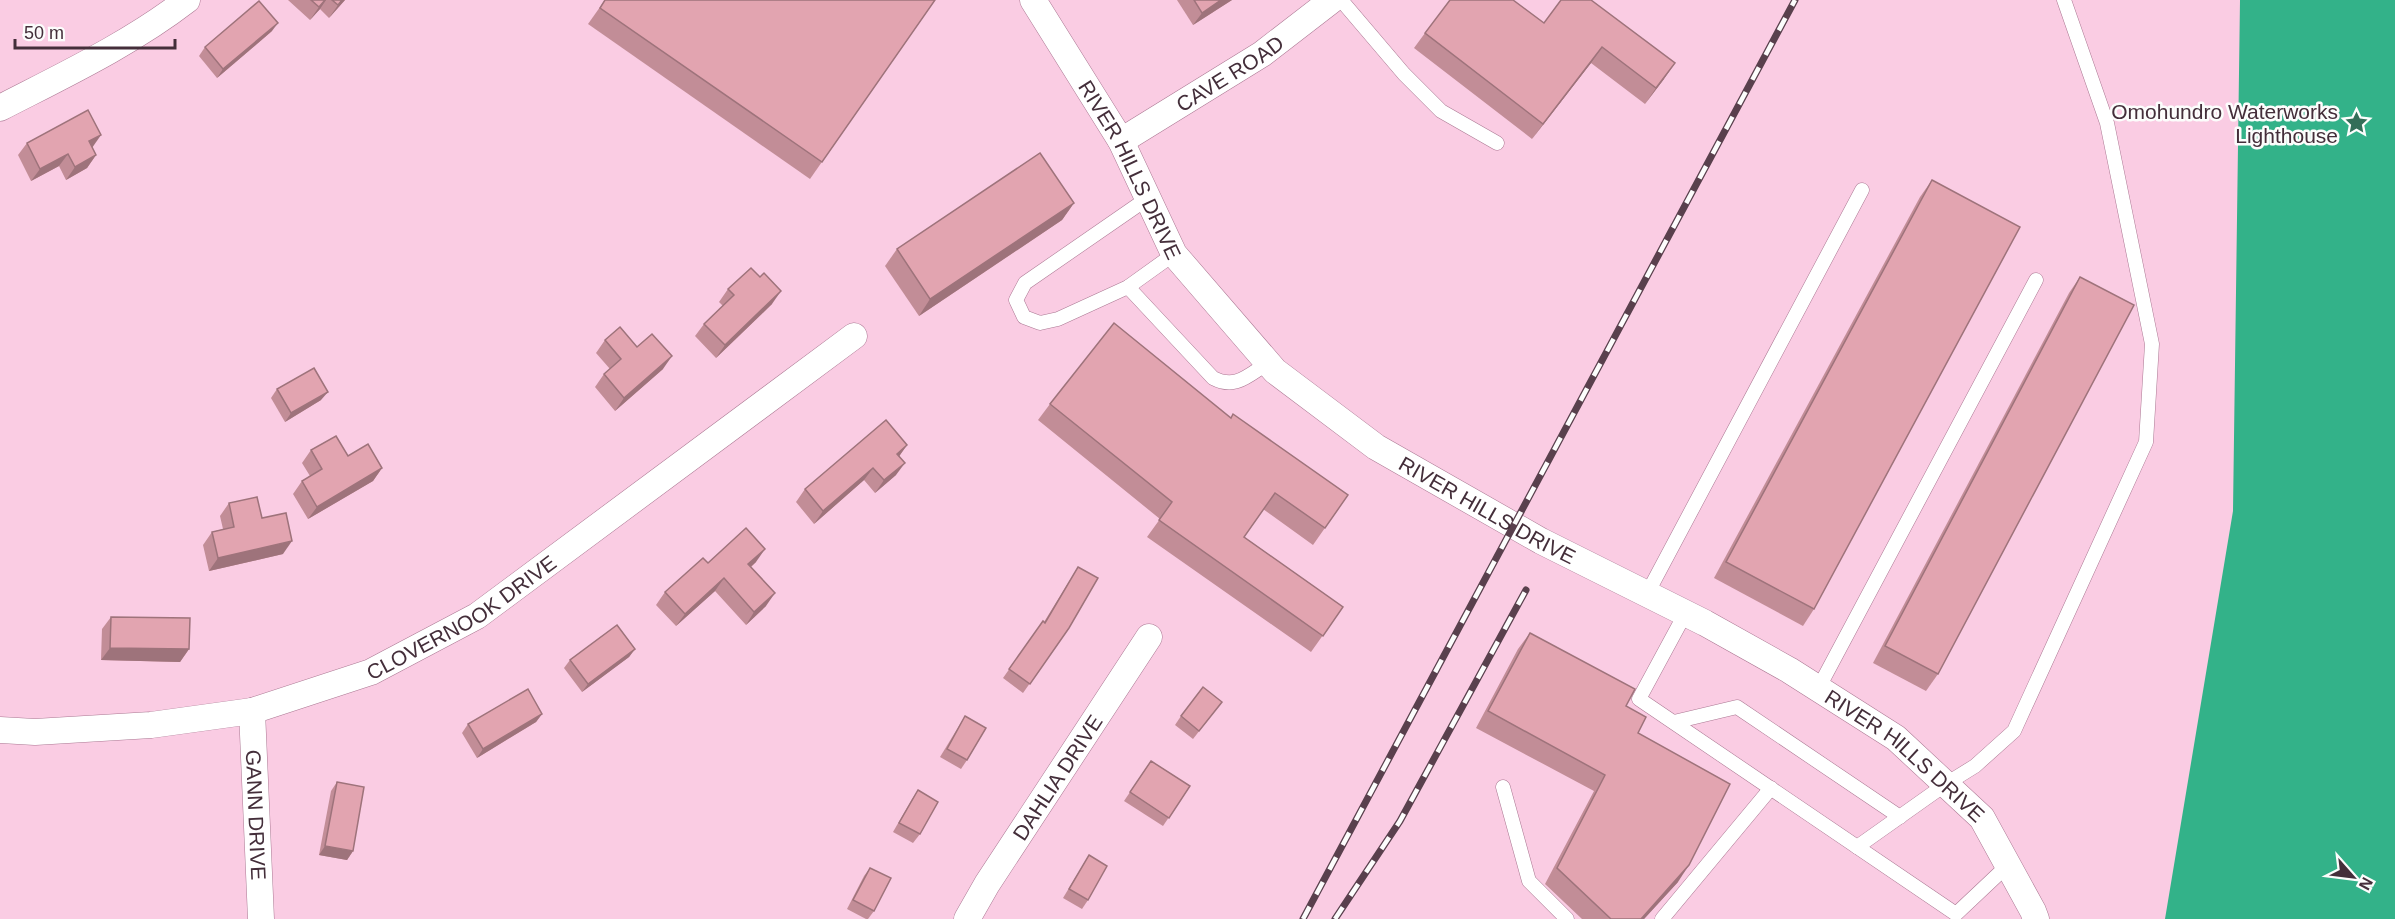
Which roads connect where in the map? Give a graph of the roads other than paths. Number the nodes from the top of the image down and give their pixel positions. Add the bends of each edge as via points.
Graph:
1 (187, 0) edge
2 (1033, 0) edge
3 (1332, 0) edge
4 (1341, 0) edge
5 (2064, 0) edge
6 (0, 108) edge
7 (1121, 141) junction
8 (1497, 143) dead end
9 (1862, 190) dead end
10 (1148, 198) junction
11 (1174, 254) junction
12 (2036, 280) dead end
13 (1128, 287) junction
14 (854, 336) dead end
15 (1268, 363) junction
16 (1647, 594) junction
17 (1685, 614) junction
18 (1149, 637) dead end
19 (1818, 689) junction
20 (252, 711) junction
21 (1674, 722) junction
22 (0, 730) edge
23 (1946, 784) junction
24 (1503, 787) dead end
25 (1771, 788) junction
26 (1900, 817) junction
27 (1857, 847) junction
28 (2008, 866) junction
29 (261, 919) edge
30 (968, 919) edge
31 (1567, 919) edge
32 (1662, 919) edge
33 (2036, 919) edge

1 - 6 street via 153,26 96,59
2 - 7 street, RIVER HILLS DRIVE
3 - 7 street, CAVE ROAD via 1262,54
4 - 8 lane via 1441,111
5 - 23 lane via 2107,123 2152,344 2146,442 2014,731 1976,766
7 - 10 street, RIVER HILLS DRIVE
9 - 16 lane
10 - 11 street, RIVER HILLS DRIVE
10 - 13 lane via 1025,284 1016,300 1024,317 1040,323 1058,319
11 - 13 lane
11 - 15 street, RIVER HILLS DRIVE
12 - 19 lane
13 - 15 lane via 1213,378 1234,383
14 - 20 street, CLOVERNOOK DRIVE via 477,616 372,672
15 - 16 street, RIVER HILLS DRIVE via 1376,447 1541,541
16 - 17 street, RIVER HILLS DRIVE
17 - 19 street, RIVER HILLS DRIVE
17 - 21 lane via 1639,699
18 - 30 street, DAHLIA DRIVE
19 - 23 street, RIVER HILLS DRIVE via 1896,738
20 - 22 street, CLOVERNOOK DRIVE via 151,725 34,732
20 - 29 street, GANN DRIVE
21 - 25 lane
21 - 26 lane via 1737,707
23 - 26 lane
23 - 28 street, RIVER HILLS DRIVE via 1982,818
24 - 31 lane via 1529,881
25 - 27 lane
25 - 32 lane
26 - 27 lane
27 - 28 lane via 1956,914
28 - 33 street, RIVER HILLS DRIVE

